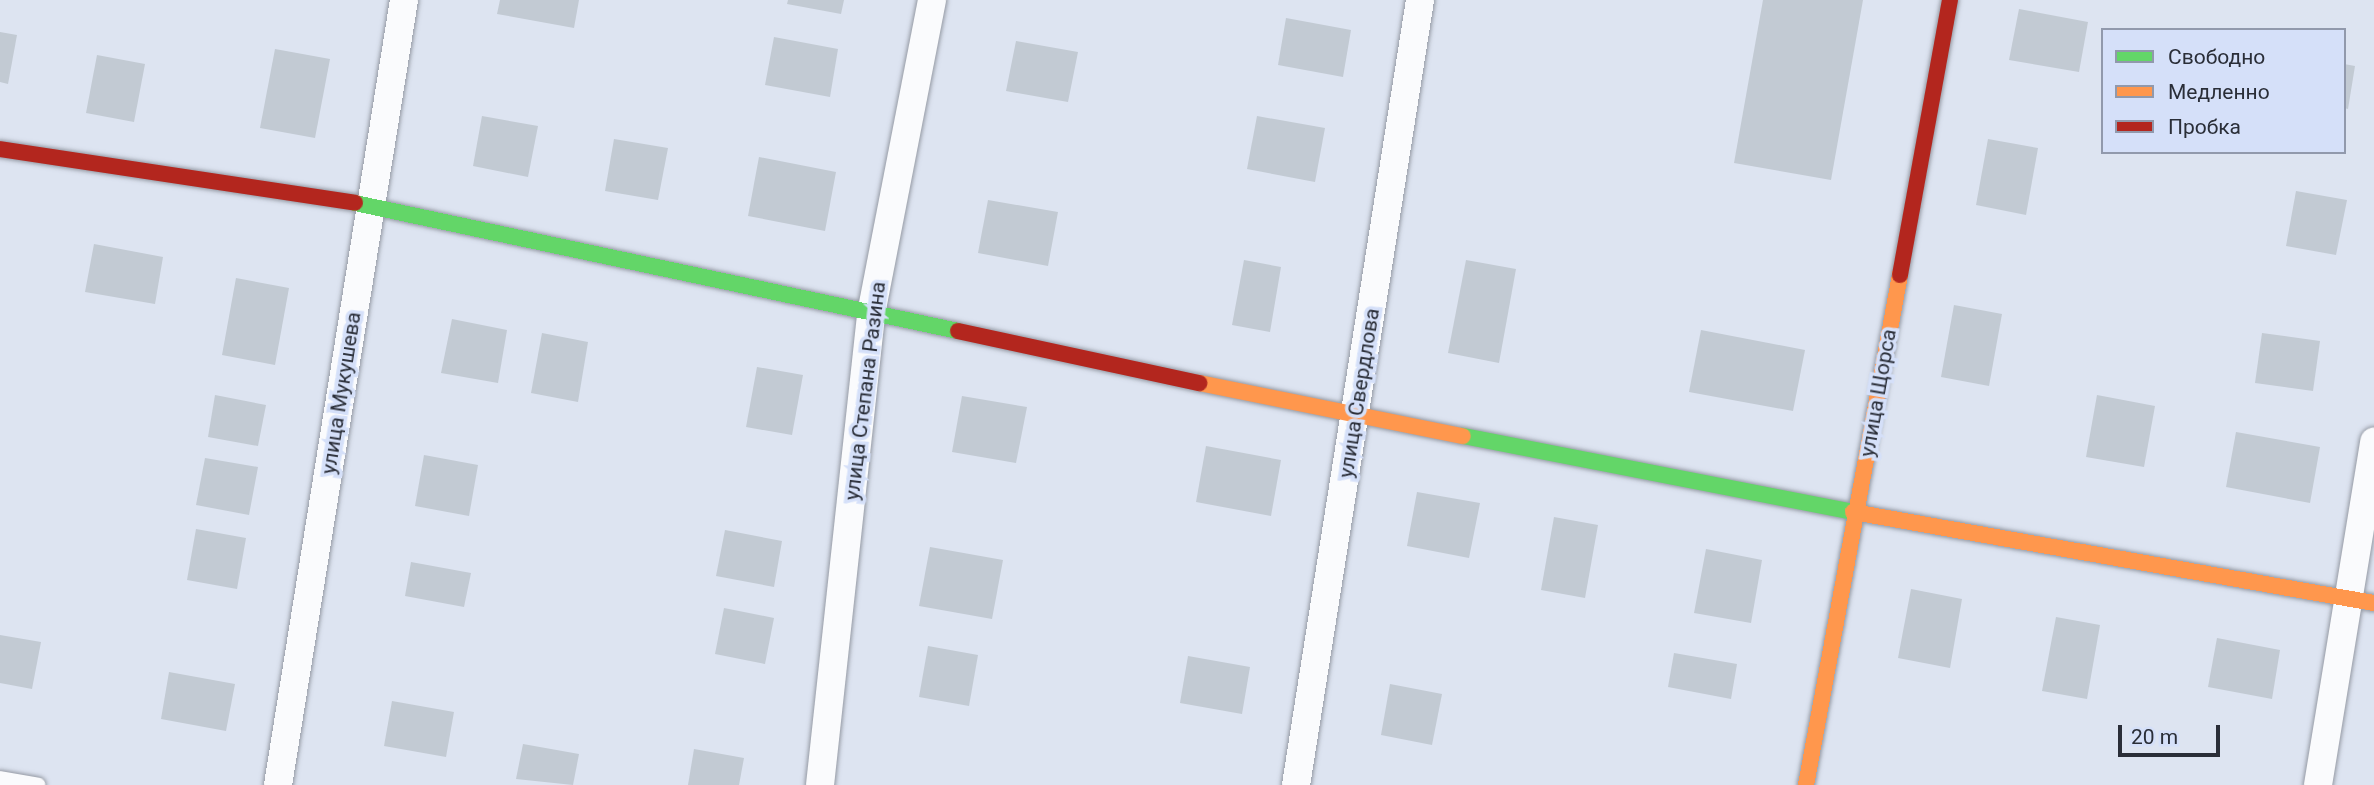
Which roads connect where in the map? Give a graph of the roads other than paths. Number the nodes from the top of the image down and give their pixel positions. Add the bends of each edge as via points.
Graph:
1 (404, 0) edge
2 (932, 0) edge
3 (1420, 0) edge
4 (1950, 0) edge
5 (0, 149) edge
6 (372, 206) junction
7 (871, 314) junction
8 (1356, 416) junction
9 (2374, 442) edge
10 (1856, 512) junction
11 (2362, 601) edge
12 (0, 778) edge
13 (38, 785) edge
14 (278, 785) edge
15 (820, 785) edge
16 (1296, 785) edge
17 (1806, 785) edge
18 (2318, 785) edge

1 - 6 street, улица Мукушева
2 - 7 street, улица Степана Разина
3 - 8 street, улица Свердлова
4 - 10 street, улица Щорса
5 - 6 street
6 - 7 street
6 - 14 street, улица Мукушева
7 - 8 street
7 - 15 street, улица Степана Разина
8 - 10 street
8 - 16 street, улица Свердлова
9 - 11 street
10 - 11 street
10 - 17 street, улица Щорса
11 - 18 street
12 - 13 lane

